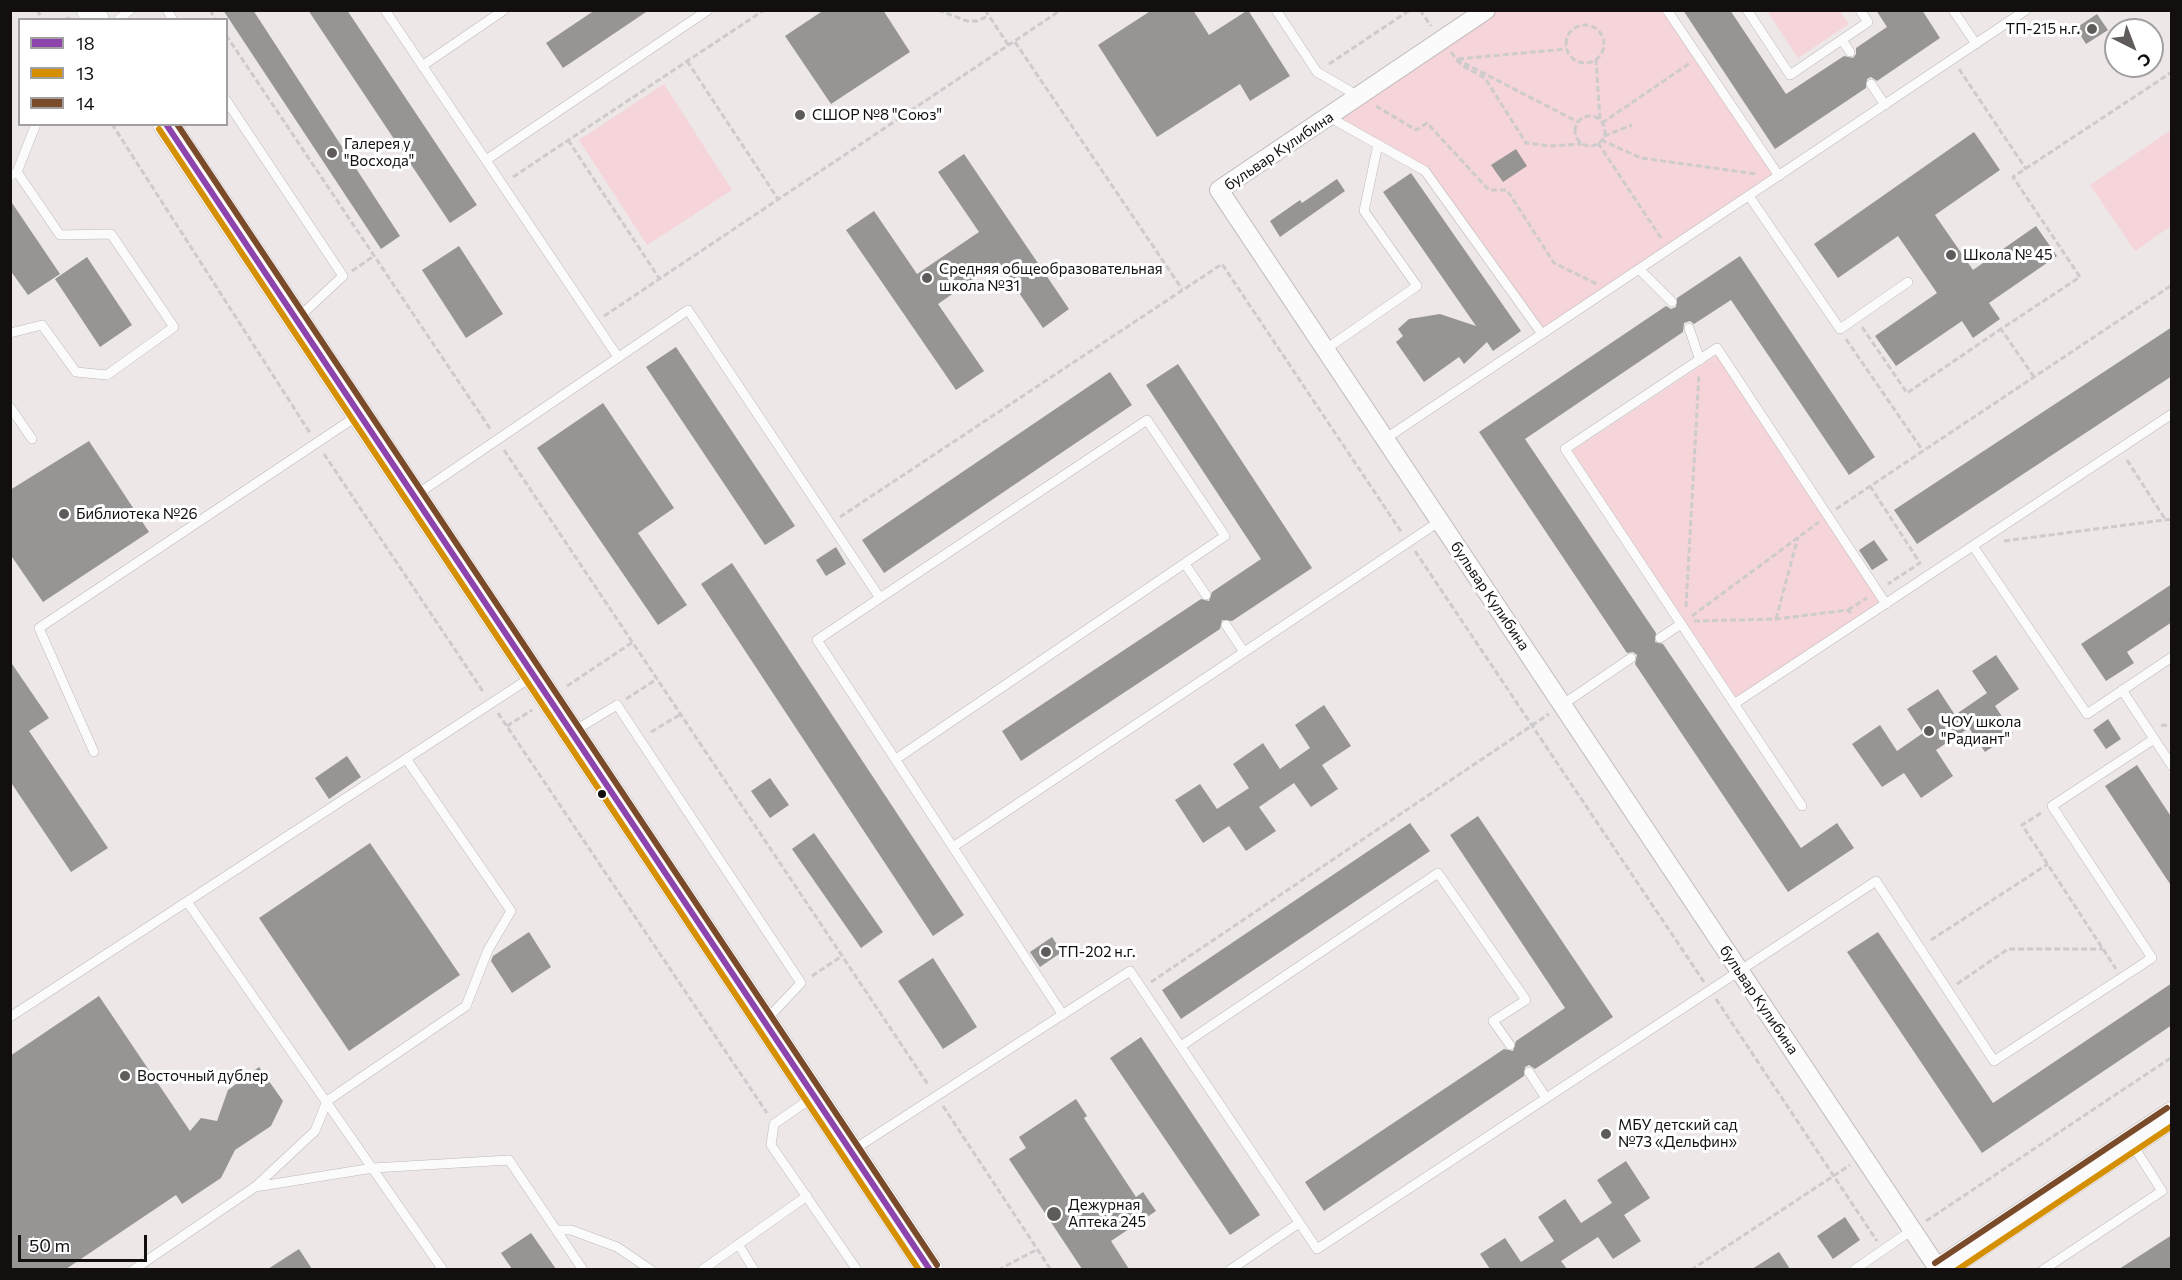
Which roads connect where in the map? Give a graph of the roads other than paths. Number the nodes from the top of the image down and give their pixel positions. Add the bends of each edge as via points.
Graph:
1 (385, 10) edge
2 (504, 10) edge
3 (708, 10) edge
4 (1276, 10) edge
5 (1486, 10) edge
6 (1667, 10) edge
7 (1747, 10) edge
8 (1860, 10) edge
9 (1953, 10) edge
10 (2026, 10) edge
11 (1842, 40) junction
12 (1976, 44) junction
13 (1850, 52) dead end
14 (422, 66) junction
15 (1871, 84) dead end
16 (1358, 96) junction
17 (228, 103) edge
18 (1885, 105) junction
19 (1329, 117) junction
20 (35, 126) edge
21 (167, 126) edge
22 (1378, 144) junction
23 (486, 160) junction
24 (14, 174) edge
25 (1779, 176) junction
26 (1749, 195) junction
27 (1640, 269) junction
28 (1908, 282) dead end
29 (1672, 302) dead end
30 (297, 320) junction
31 (1689, 328) dead end
32 (10, 333) edge
33 (1542, 334) junction
34 (1326, 349) junction
35 (618, 357) junction
36 (1700, 360) junction
37 (10, 406) edge
38 (2172, 414) edge
39 (359, 415) junction
40 (32, 439) dead end
41 (1385, 439) junction
42 (414, 496) junction
43 (1440, 521) junction
44 (1973, 546) junction
45 (1185, 564) junction
46 (1206, 595) dead end
47 (880, 598) junction
48 (1886, 604) junction
49 (1683, 622) junction
50 (1226, 625) dead end
51 (1660, 638) dead end
52 (1244, 652) junction
53 (2172, 657) edge
54 (1631, 658) dead end
55 (535, 675) junction
56 (2122, 690) junction
57 (1734, 704) junction
58 (1562, 705) junction
59 (573, 732) junction
60 (2154, 739) junction
61 (94, 752) dead end
62 (896, 759) junction
63 (407, 760) junction
64 (2172, 766) edge
65 (1802, 806) dead end
66 (953, 847) junction
67 (188, 903) junction
68 (1740, 970) junction
69 (1063, 1015) junction
70 (10, 1017) edge
71 (765, 1021) junction
72 (1510, 1045) dead end
73 (1181, 1046) junction
74 (1529, 1072) dead end
75 (814, 1095) junction
76 (1546, 1098) junction
77 (327, 1101) junction
78 (2172, 1115) edge
79 (2131, 1142) junction
80 (851, 1151) junction
81 (373, 1168) junction
82 (255, 1187) junction
83 (807, 1196) junction
84 (1299, 1223) junction
85 (556, 1230) junction
86 (1912, 1230) junction
87 (738, 1244) junction
88 (927, 1268) edge
89 (133, 1269) edge
90 (443, 1269) edge
91 (583, 1269) edge
92 (651, 1269) edge
93 (702, 1269) edge
94 (754, 1269) edge
95 (857, 1269) edge
96 (1230, 1269) edge
97 (1854, 1269) edge
98 (1940, 1269) edge
99 (2043, 1269) edge

1 - 14 lane
2 - 14 lane
3 - 23 lane
4 - 16 lane via 1317,72
5 - 16 street, бульвар Кулибина
6 - 25 lane
7 - 11 lane via 1790,75
8 - 11 lane via 1868,22
9 - 12 lane
10 - 12 lane
11 - 13 lane
12 - 18 lane
14 - 23 lane
15 - 18 lane
16 - 19 street, бульвар Кулибина
17 - 30 lane via 343,276
18 - 25 lane
19 - 22 lane
19 - 34 street, бульвар Кулибина via 1219,190
20 - 24 lane
21 - 30 main road
22 - 33 lane via 1425,171
22 - 34 lane via 1364,211 1417,286
23 - 35 lane
24 - 32 lane via 60,235 111,234 174,327 107,375 76,372 42,325
25 - 26 lane
26 - 27 lane
26 - 28 lane via 1840,329
27 - 29 lane
27 - 33 lane
30 - 39 main road
31 - 36 lane
33 - 41 lane
34 - 41 street, бульвар Кулибина
35 - 42 lane
35 - 47 lane via 688,309
36 - 48 lane via 1717,348
36 - 49 lane via 1566,449
37 - 40 lane
38 - 44 lane
39 - 42 main road
39 - 61 lane via 39,627
41 - 43 street, бульвар Кулибина
42 - 55 main road
43 - 52 lane
43 - 58 street, бульвар Кулибина
44 - 48 lane
44 - 56 lane via 2087,714
45 - 46 lane
45 - 47 lane via 1225,536 1147,420
45 - 62 lane
47 - 62 lane via 817,639
48 - 57 lane
49 - 51 lane
49 - 57 lane
50 - 52 lane
52 - 66 lane
53 - 56 lane
54 - 58 lane
55 - 59 main road
55 - 63 lane
56 - 60 lane
57 - 65 lane
58 - 68 street, бульвар Кулибина
59 - 71 main road
59 - 71 lane via 617,705 801,983
60 - 64 lane
60 - 68 lane via 2052,806 2152,958 1994,1061 1876,880
62 - 66 lane
63 - 67 lane
63 - 77 lane via 511,911 489,950 466,1006
66 - 69 lane
67 - 70 lane
67 - 77 lane
68 - 76 lane
68 - 86 street, бульвар Кулибина
69 - 73 lane via 1130,971
69 - 80 lane
71 - 75 main road
72 - 73 lane via 1493,1021 1526,999 1438,873
73 - 84 lane
74 - 76 lane
75 - 80 main road
75 - 83 lane via 774,1124 771,1145
76 - 84 lane via 1317,1249
77 - 81 lane
77 - 82 lane via 315,1131
78 - 79 main road
79 - 98 main road
79 - 99 lane via 2162,1191
80 - 88 main road
81 - 82 lane
81 - 85 lane via 509,1160
81 - 90 lane
82 - 89 lane
83 - 87 lane
83 - 95 lane
84 - 96 lane
85 - 91 lane
85 - 92 lane via 571,1230 618,1247
86 - 97 lane
86 - 98 street, бульвар Кулибина
87 - 93 lane
87 - 94 lane

